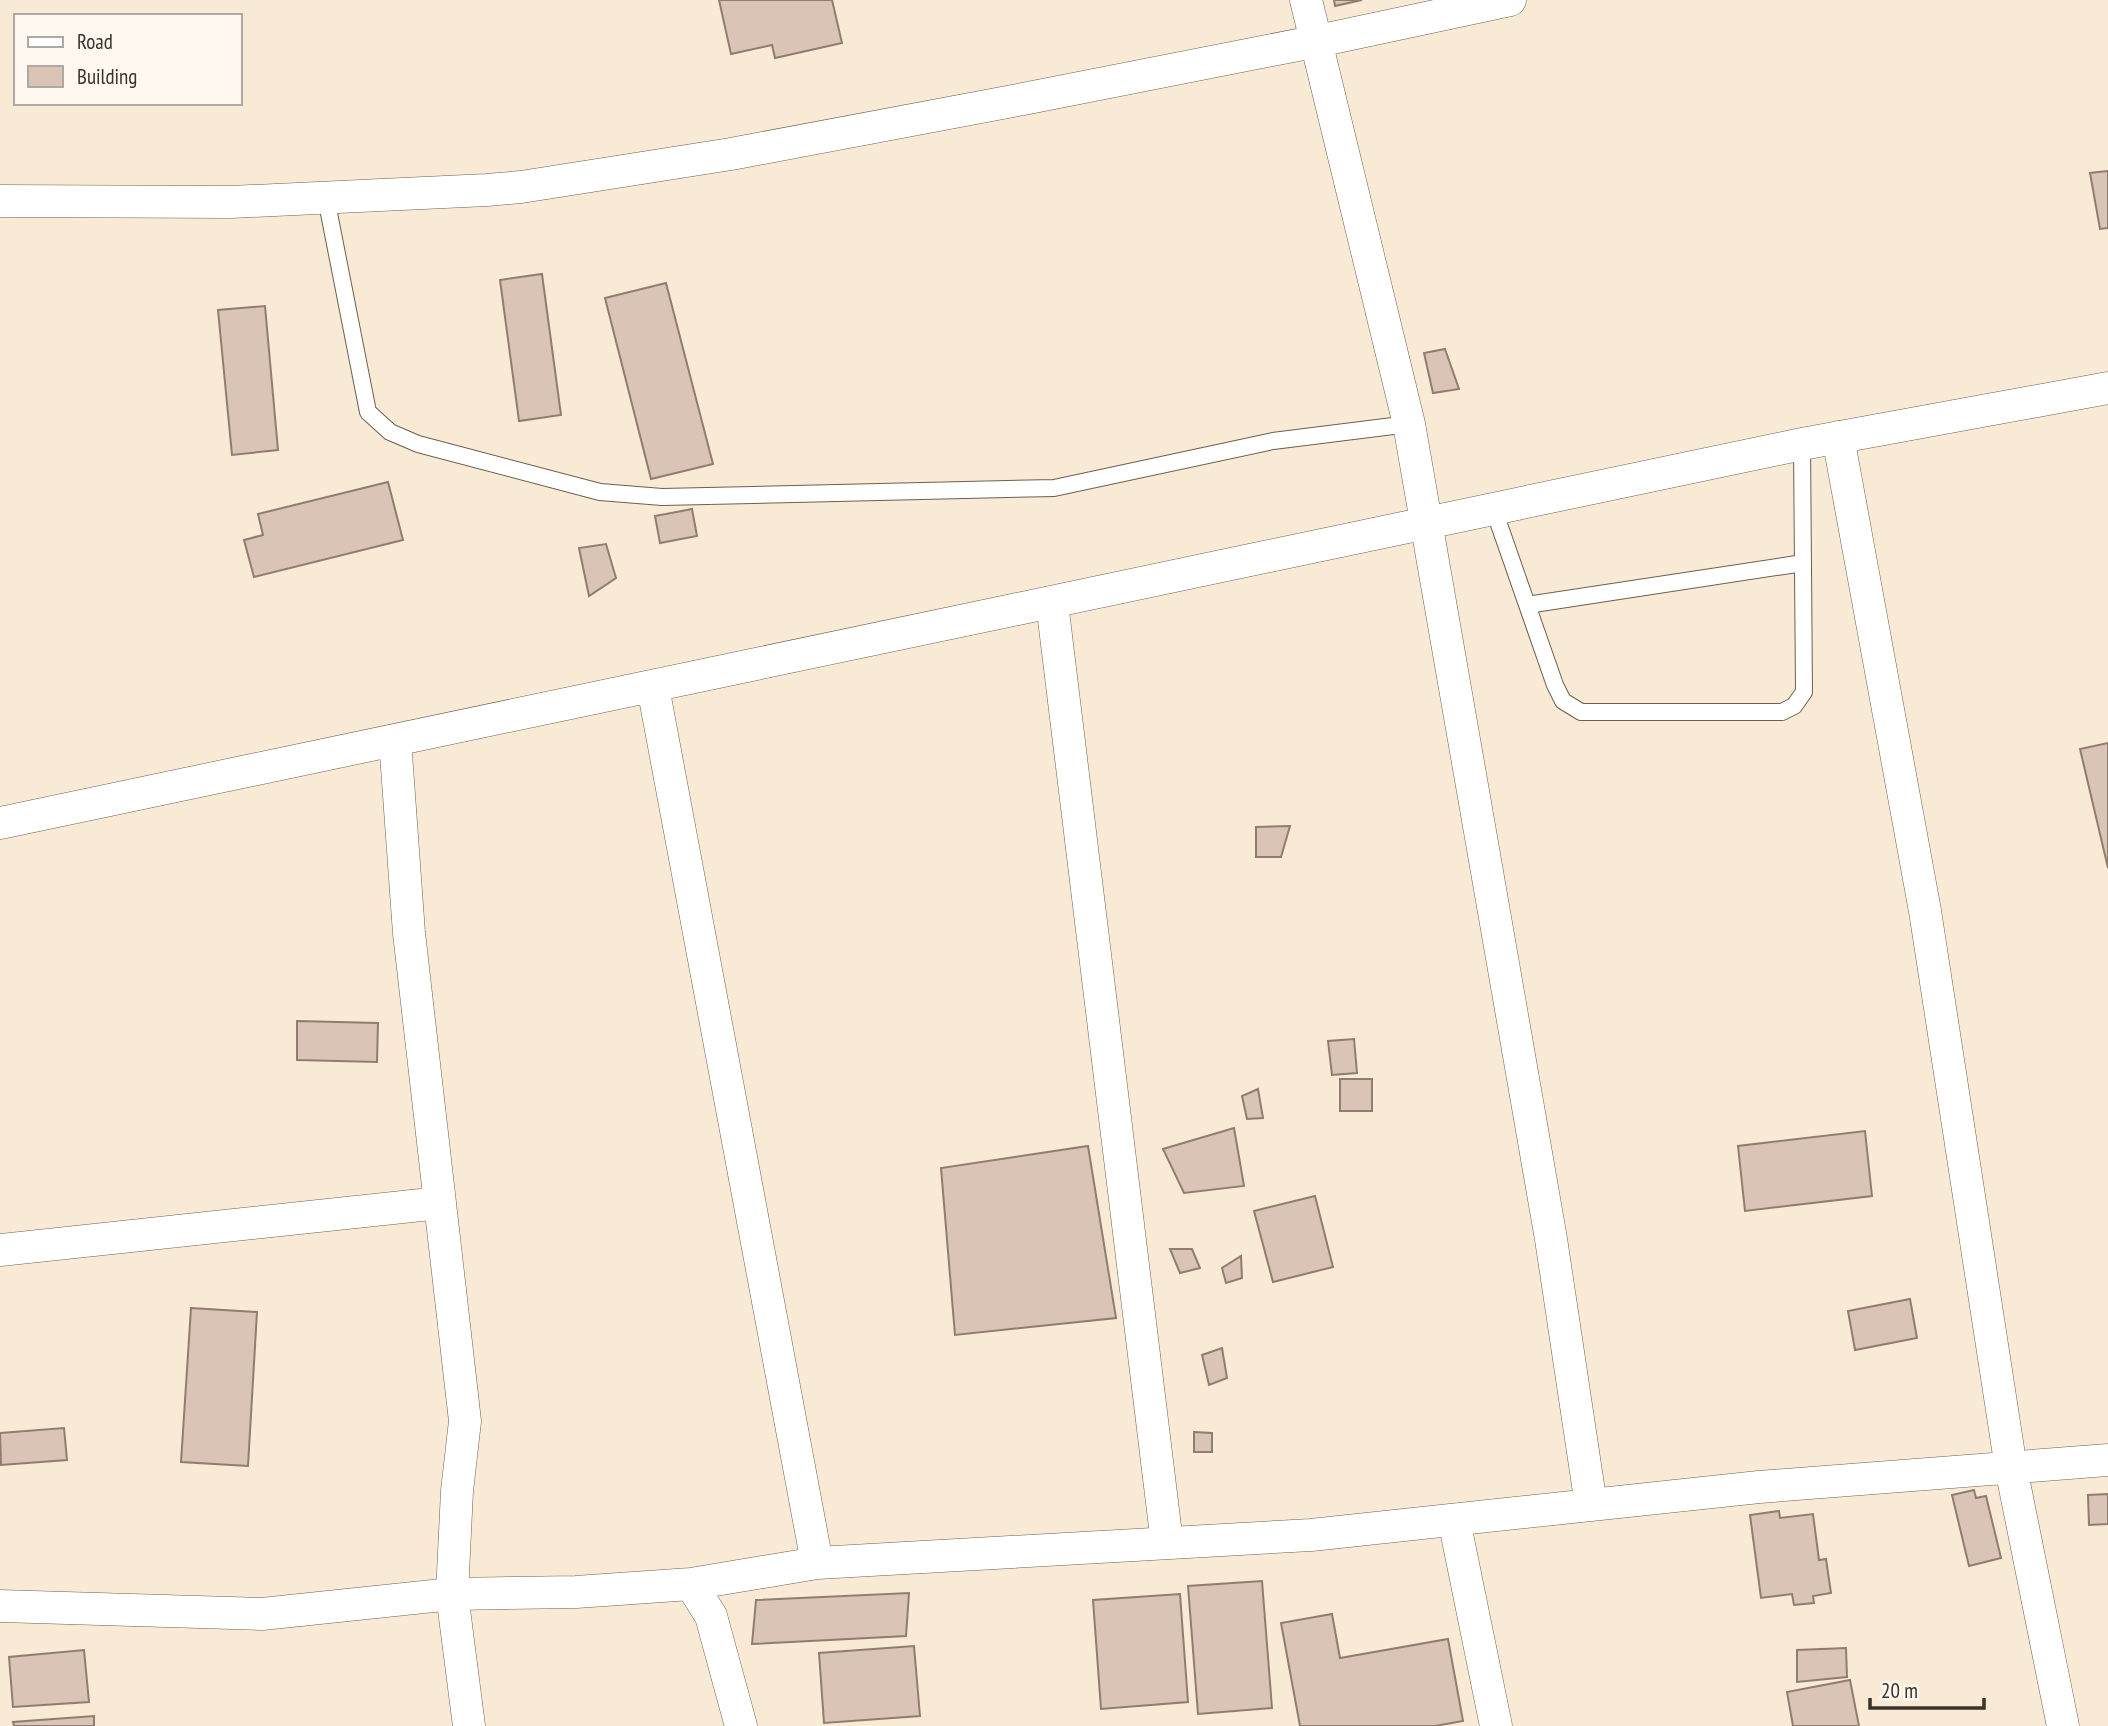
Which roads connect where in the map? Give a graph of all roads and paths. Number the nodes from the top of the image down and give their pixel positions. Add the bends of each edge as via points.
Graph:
1 (1307, 0) edge
2 (1510, 0) edge
3 (1318, 41) junction
4 (326, 198) junction
5 (0, 201) edge
6 (2108, 388) edge
7 (1409, 424) junction
8 (1838, 437) junction
9 (1802, 444) junction
10 (1494, 510) junction
11 (1426, 524) junction
12 (1803, 563) junction
13 (1052, 603) junction
14 (1527, 606) junction
15 (653, 687) junction
16 (395, 740) junction
17 (0, 823) edge
18 (440, 1203) junction
19 (0, 1250) edge
20 (2108, 1460) edge
21 (2011, 1468) junction
22 (1591, 1505) junction
23 (1454, 1520) junction
24 (1167, 1543) junction
25 (817, 1563) junction
26 (691, 1584) junction
27 (452, 1594) junction
28 (0, 1606) edge
29 (470, 1726) edge
30 (741, 1726) edge
31 (1496, 1726) edge
32 (2063, 1726) edge

1 - 3 street
2 - 3 street
3 - 4 street via 705,158 487,190
3 - 7 street
4 - 5 street
4 - 7 lane via 368,412 390,432 418,444 600,492 662,497 1054,488 1273,441
6 - 8 street
7 - 11 street
8 - 9 street
8 - 21 street via 1925,911
9 - 10 street
9 - 12 lane
10 - 11 street
10 - 14 lane
11 - 13 street
11 - 22 street via 1551,1240
12 - 14 lane
12 - 14 lane via 1804,692 1794,706 1782,712 1580,712 1563,701 1555,685
13 - 15 street
13 - 24 street
15 - 16 street
15 - 25 street
16 - 17 street
16 - 18 street via 409,933
18 - 19 street
18 - 27 street via 465,1421
20 - 21 street
21 - 22 street
21 - 32 street
22 - 23 street
23 - 24 street via 1311,1535
23 - 31 street
24 - 25 street
25 - 26 street
26 - 27 street
26 - 30 street via 711,1616
27 - 28 street via 262,1614
27 - 29 street

